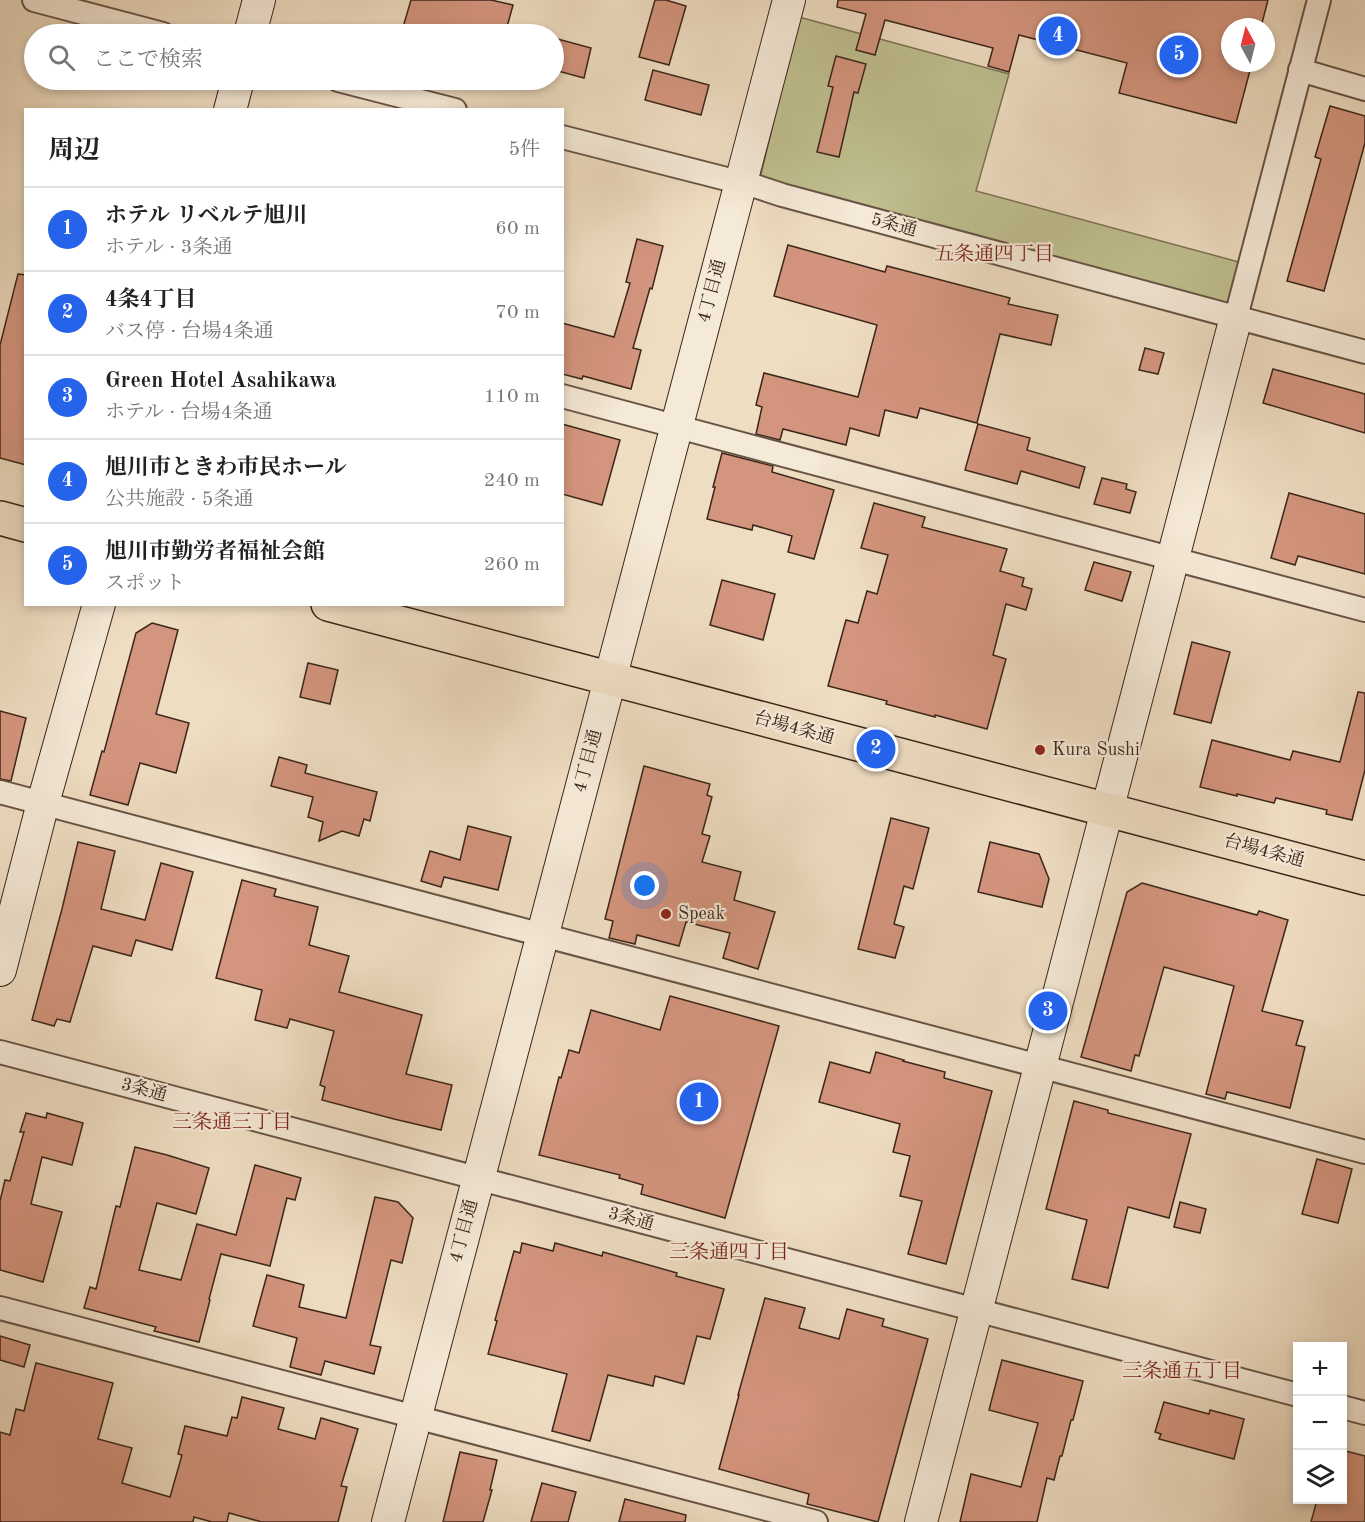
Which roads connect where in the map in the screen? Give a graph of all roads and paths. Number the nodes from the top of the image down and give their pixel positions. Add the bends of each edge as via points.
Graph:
1 (34, 0) edge
2 (259, 0) edge
3 (789, 0) edge
4 (1319, 0) edge
5 (125, 24) edge
6 (253, 24) edge
7 (1300, 70) junction
8 (1365, 89) edge
9 (235, 90) edge
10 (377, 90) edge
11 (231, 108) edge
12 (447, 108) edge
13 (564, 138) edge
14 (741, 182) junction
15 (1236, 317) junction
16 (1365, 352) edge
17 (564, 397) edge
18 (676, 426) junction
19 (0, 518) edge
20 (24, 524) edge
21 (1172, 559) junction
22 (98, 606) edge
23 (336, 606) edge
24 (1365, 610) edge
25 (610, 679) junction
26 (0, 792) edge
27 (43, 803) junction
28 (1107, 810) junction
29 (1365, 878) edge
30 (542, 934) junction
31 (0, 970) edge
32 (0, 1052) edge
33 (1040, 1066) junction
34 (1365, 1152) edge
35 (478, 1178) junction
36 (0, 1308) edge
37 (976, 1310) junction
38 (1293, 1394) edge
39 (1347, 1408) edge
40 (1365, 1413) edge
41 (415, 1417) junction
42 (388, 1522) edge
43 (816, 1522) edge
44 (921, 1522) edge

1 - 5 street
2 - 6 street
3 - 14 street, 4丁目通
4 - 7 street
7 - 8 street
7 - 15 street
9 - 11 street
10 - 12 street
13 - 14 street, 5条通
14 - 15 street, 5条通
14 - 18 street, 4丁目通
15 - 16 street, 5条通
15 - 21 street
17 - 18 street
18 - 21 street
18 - 25 street, 4丁目通
19 - 20 highway
21 - 24 street
21 - 28 street
22 - 27 street
23 - 25 highway, 台場4条通
25 - 28 highway, 台場4条通
25 - 30 street, 4丁目通
26 - 27 street
27 - 30 street
27 - 31 street
28 - 29 highway, 台場4条通
28 - 33 street
30 - 33 street
30 - 35 street, 4丁目通
32 - 35 street, 3条通
33 - 34 street
33 - 37 street
35 - 37 street, 3条通
35 - 41 street, 4丁目通
36 - 41 street
37 - 38 street, 3条通
37 - 44 street
39 - 40 street
41 - 42 street, 4丁目通
41 - 43 street

